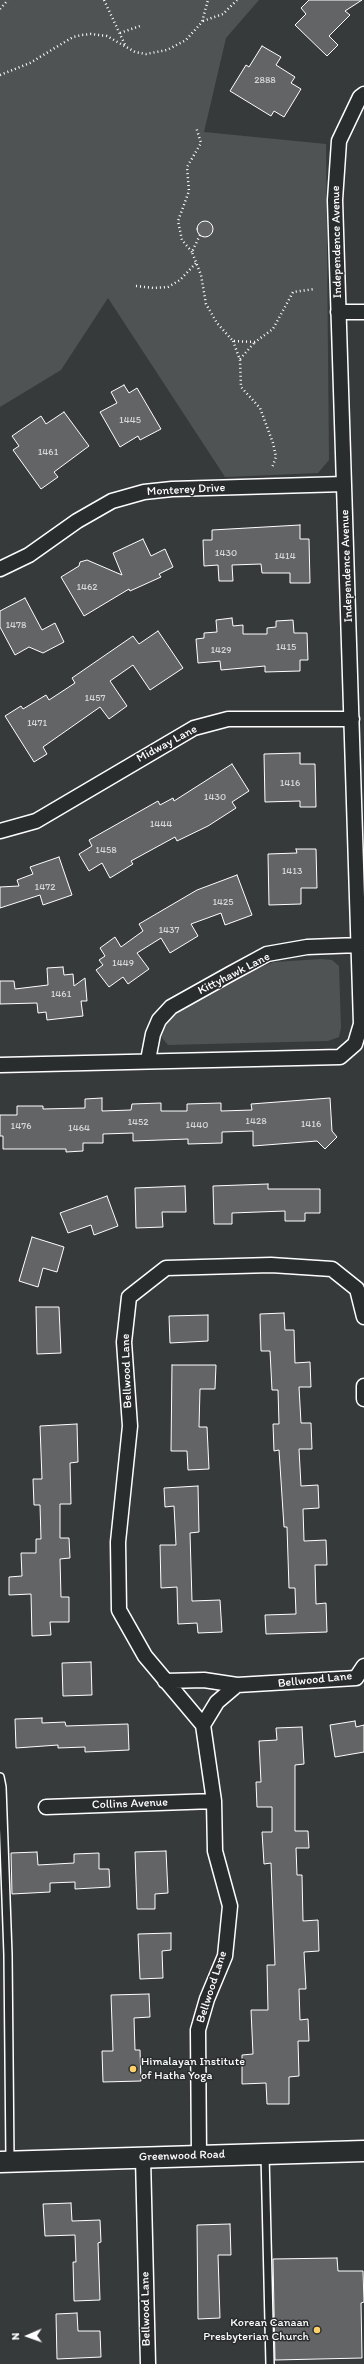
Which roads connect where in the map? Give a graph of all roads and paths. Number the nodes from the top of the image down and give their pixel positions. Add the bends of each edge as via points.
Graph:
1 (8, 0) edge
2 (104, 0) edge
3 (208, 0) edge
4 (237, 0) edge
5 (0, 9) edge
6 (202, 22) junction
7 (140, 26) dead end
8 (120, 33) junction
9 (126, 48) junction
10 (0, 74) edge
11 (364, 94) edge
12 (196, 127) dead end
13 (200, 235) dead end
14 (192, 252) junction
15 (196, 264) junction
16 (136, 286) dead end
17 (315, 289) dead end
18 (338, 312) junction
19 (364, 312) edge
20 (234, 341) junction
21 (256, 342) junction
22 (240, 360) junction
23 (272, 468) dead end
24 (344, 484) junction
25 (0, 569) edge
26 (352, 719) junction
27 (0, 831) edge
28 (359, 946) junction
29 (148, 1060) junction
30 (0, 1065) edge
31 (364, 1317) edge
32 (364, 1386) edge
33 (364, 1399) edge
34 (364, 1666) edge
35 (165, 1681) junction
36 (237, 1686) junction
37 (203, 1725) junction
38 (0, 1777) edge
39 (214, 1801) junction
40 (46, 1806) dead end
41 (364, 2151) edge
42 (265, 2154) junction
43 (199, 2156) junction
44 (143, 2158) junction
45 (5, 2162) edge
46 (148, 2364) edge
47 (270, 2364) edge

1 - 5 path
2 - 8 path
3 - 6 path
4 - 6 path via 223,14
6 - 9 path via 186,40 167,50 146,54
7 - 8 path
8 - 9 path
9 - 10 path via 107,36 82,35 30,63
11 - 18 street, Independence Avenue via 360,97 338,141 335,200
12 - 14 path via 200,144 187,167 189,191 178,221 182,240
13 - 14 path
14 - 15 path
15 - 16 path via 180,280 168,286
15 - 20 path via 206,304 217,323
17 - 21 path via 293,292 274,329
18 - 19 street
18 - 24 street, Independence Avenue
20 - 21 path
20 - 22 path
21 - 22 path
22 - 23 path via 241,387 260,408 273,443 276,457
24 - 25 street, Monterey Drive via 144,492 112,501 77,521 29,555
24 - 26 street, Independence Avenue
26 - 27 street, Midway Lane via 228,719 194,728 36,821
26 - 28 street, Independence Avenue
28 - 29 street, Kittyhawk Lane via 307,947 267,954 242,967 171,1007 159,1020 153,1034
28 - 29 street, Independence Avenue via 362,1024 355,1044 340,1057
29 - 30 street
31 - 35 street, Bellwood Lane via 357,1289 332,1269 271,1265 166,1268 129,1297 124,1342 130,1426 118,1542 119,1610 145,1656
32 - 33 street
34 - 36 street, Bellwood Lane via 356,1678
35 - 36 street, Bellwood Lane via 204,1680
35 - 37 street, Bellwood Lane
36 - 37 street via 217,1702
37 - 39 street, Bellwood Lane
38 - 45 lane via 8,1955
39 - 40 street, Collins Avenue
39 - 43 street, Bellwood Lane via 215,1851 230,1906 224,1956 198,2030
41 - 42 main road, Greenwood Road
42 - 43 main road, Greenwood Road
42 - 47 lane
43 - 44 main road, Greenwood Road
44 - 45 main road, Greenwood Road
44 - 46 street, Bellwood Lane

